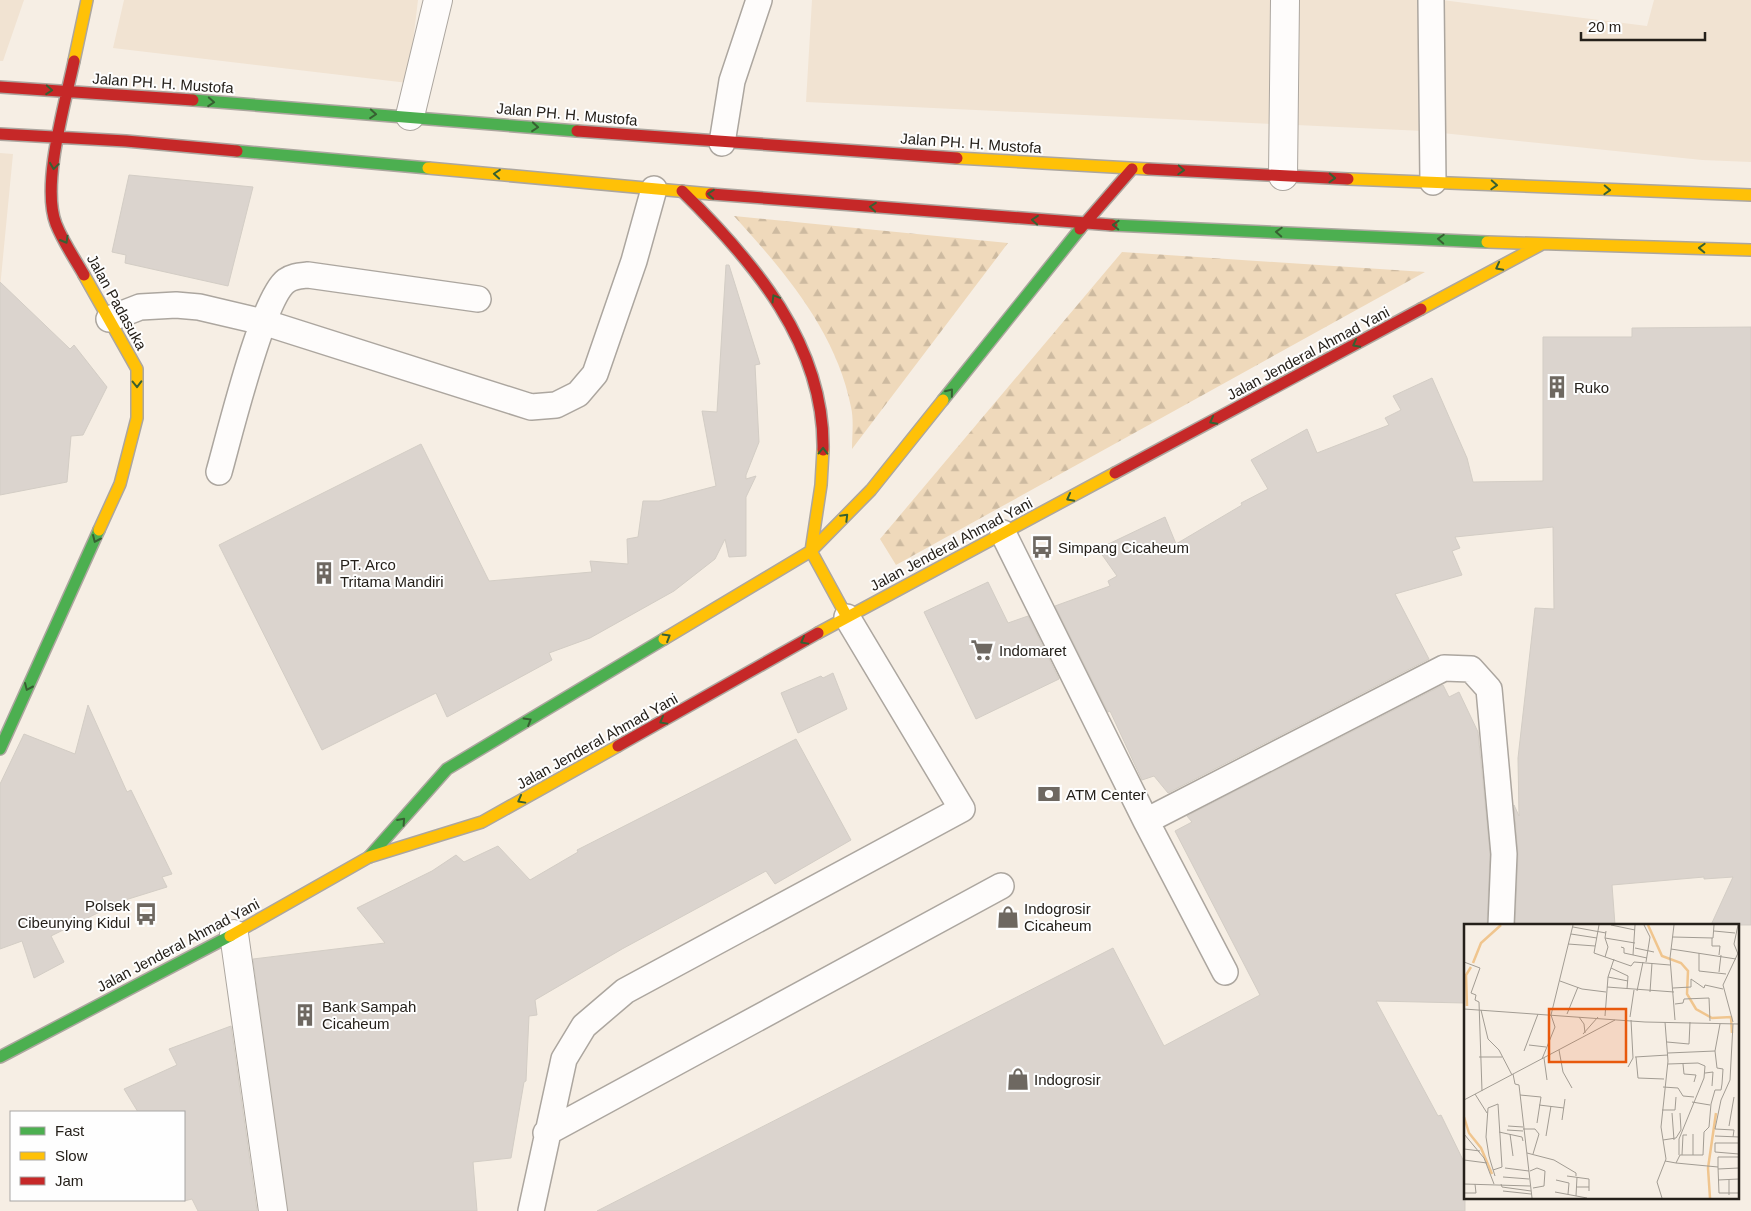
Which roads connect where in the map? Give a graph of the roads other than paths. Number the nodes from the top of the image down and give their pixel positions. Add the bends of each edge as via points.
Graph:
1 (87, 0) edge
2 (438, 0) edge
3 (760, 0) edge
4 (1286, 0) edge
5 (1431, 0) edge
6 (0, 87) edge
7 (68, 92) junction
8 (410, 116) junction
9 (0, 134) edge
10 (58, 138) junction
11 (722, 142) junction
12 (1132, 169) junction
13 (1283, 176) junction
14 (1433, 182) junction
15 (654, 189) junction
16 (682, 191) junction
17 (1751, 195) edge
18 (1084, 224) junction
19 (1542, 244) junction
20 (1751, 250) edge
21 (478, 299) dead end
22 (109, 318) junction
23 (263, 322) junction
24 (219, 472) dead end
25 (1003, 533) junction
26 (811, 551) junction
27 (847, 617) junction
28 (0, 749) edge
29 (1146, 821) junction
30 (369, 857) junction
31 (1001, 886) dead end
32 (1501, 924) edge
33 (234, 934) junction
34 (1225, 972) dead end
35 (0, 1057) edge
36 (546, 1133) junction
37 (273, 1211) edge
38 (531, 1211) edge

1 - 7 main road, Jalan Padasuka
2 - 8 street
3 - 11 lane via 732,81
4 - 13 street
5 - 14 lane
6 -> 7 main road, Jalan PH. H. Mustofa
7 -> 8 main road, Jalan PH. H. Mustofa
7 - 10 main road, Jalan Padasuka
8 -> 11 main road, Jalan PH. H. Mustofa
9 - 10 main road
15 -> 10 main road via 295,155
10 -> 22 main road, Jalan Padasuka via 50,194 56,224
11 - 12 main road, Jalan PH. H. Mustofa
12 -> 13 main road
12 - 18 main road, Jalan Jenderal Ahmad Yani
13 -> 14 main road
14 -> 17 main road
15 - 16 main road
15 - 23 lane via 634,261 595,374 578,394 556,404 531,407
18 -> 16 main road
26 -> 16 main road via 822,481 823,444 818,397 804,352 769,288 750,262 730,237
19 -> 18 main road, Jalan Jenderal Ahmad Yani
26 -> 18 main road, Jalan Jenderal Ahmad Yani via 872,490
20 -> 19 main road, Jalan Jenderal Ahmad Yani
19 -> 25 main road, Jalan Jenderal Ahmad Yani
21 - 23 lane via 301,276 284,282
22 - 23 lane via 140,307 176,305
22 -> 28 main road, Jalan Padasuka via 137,370 138,418 120,484
23 - 24 lane
25 - 27 main road, Jalan Jenderal Ahmad Yani
25 - 29 lane
26 - 27 main road
30 -> 26 main road, Jalan Jenderal Ahmad Yani via 448,769
27 -> 30 main road, Jalan Jenderal Ahmad Yani via 482,822
27 - 36 lane via 962,809 625,991 584,1026 564,1059
29 - 32 lane via 1444,668 1471,669 1489,689 1504,854
29 - 34 lane
30 - 33 main road, Jalan Jenderal Ahmad Yani
31 - 36 lane
33 - 35 main road, Jalan Jenderal Ahmad Yani
33 - 37 street
36 - 38 lane

